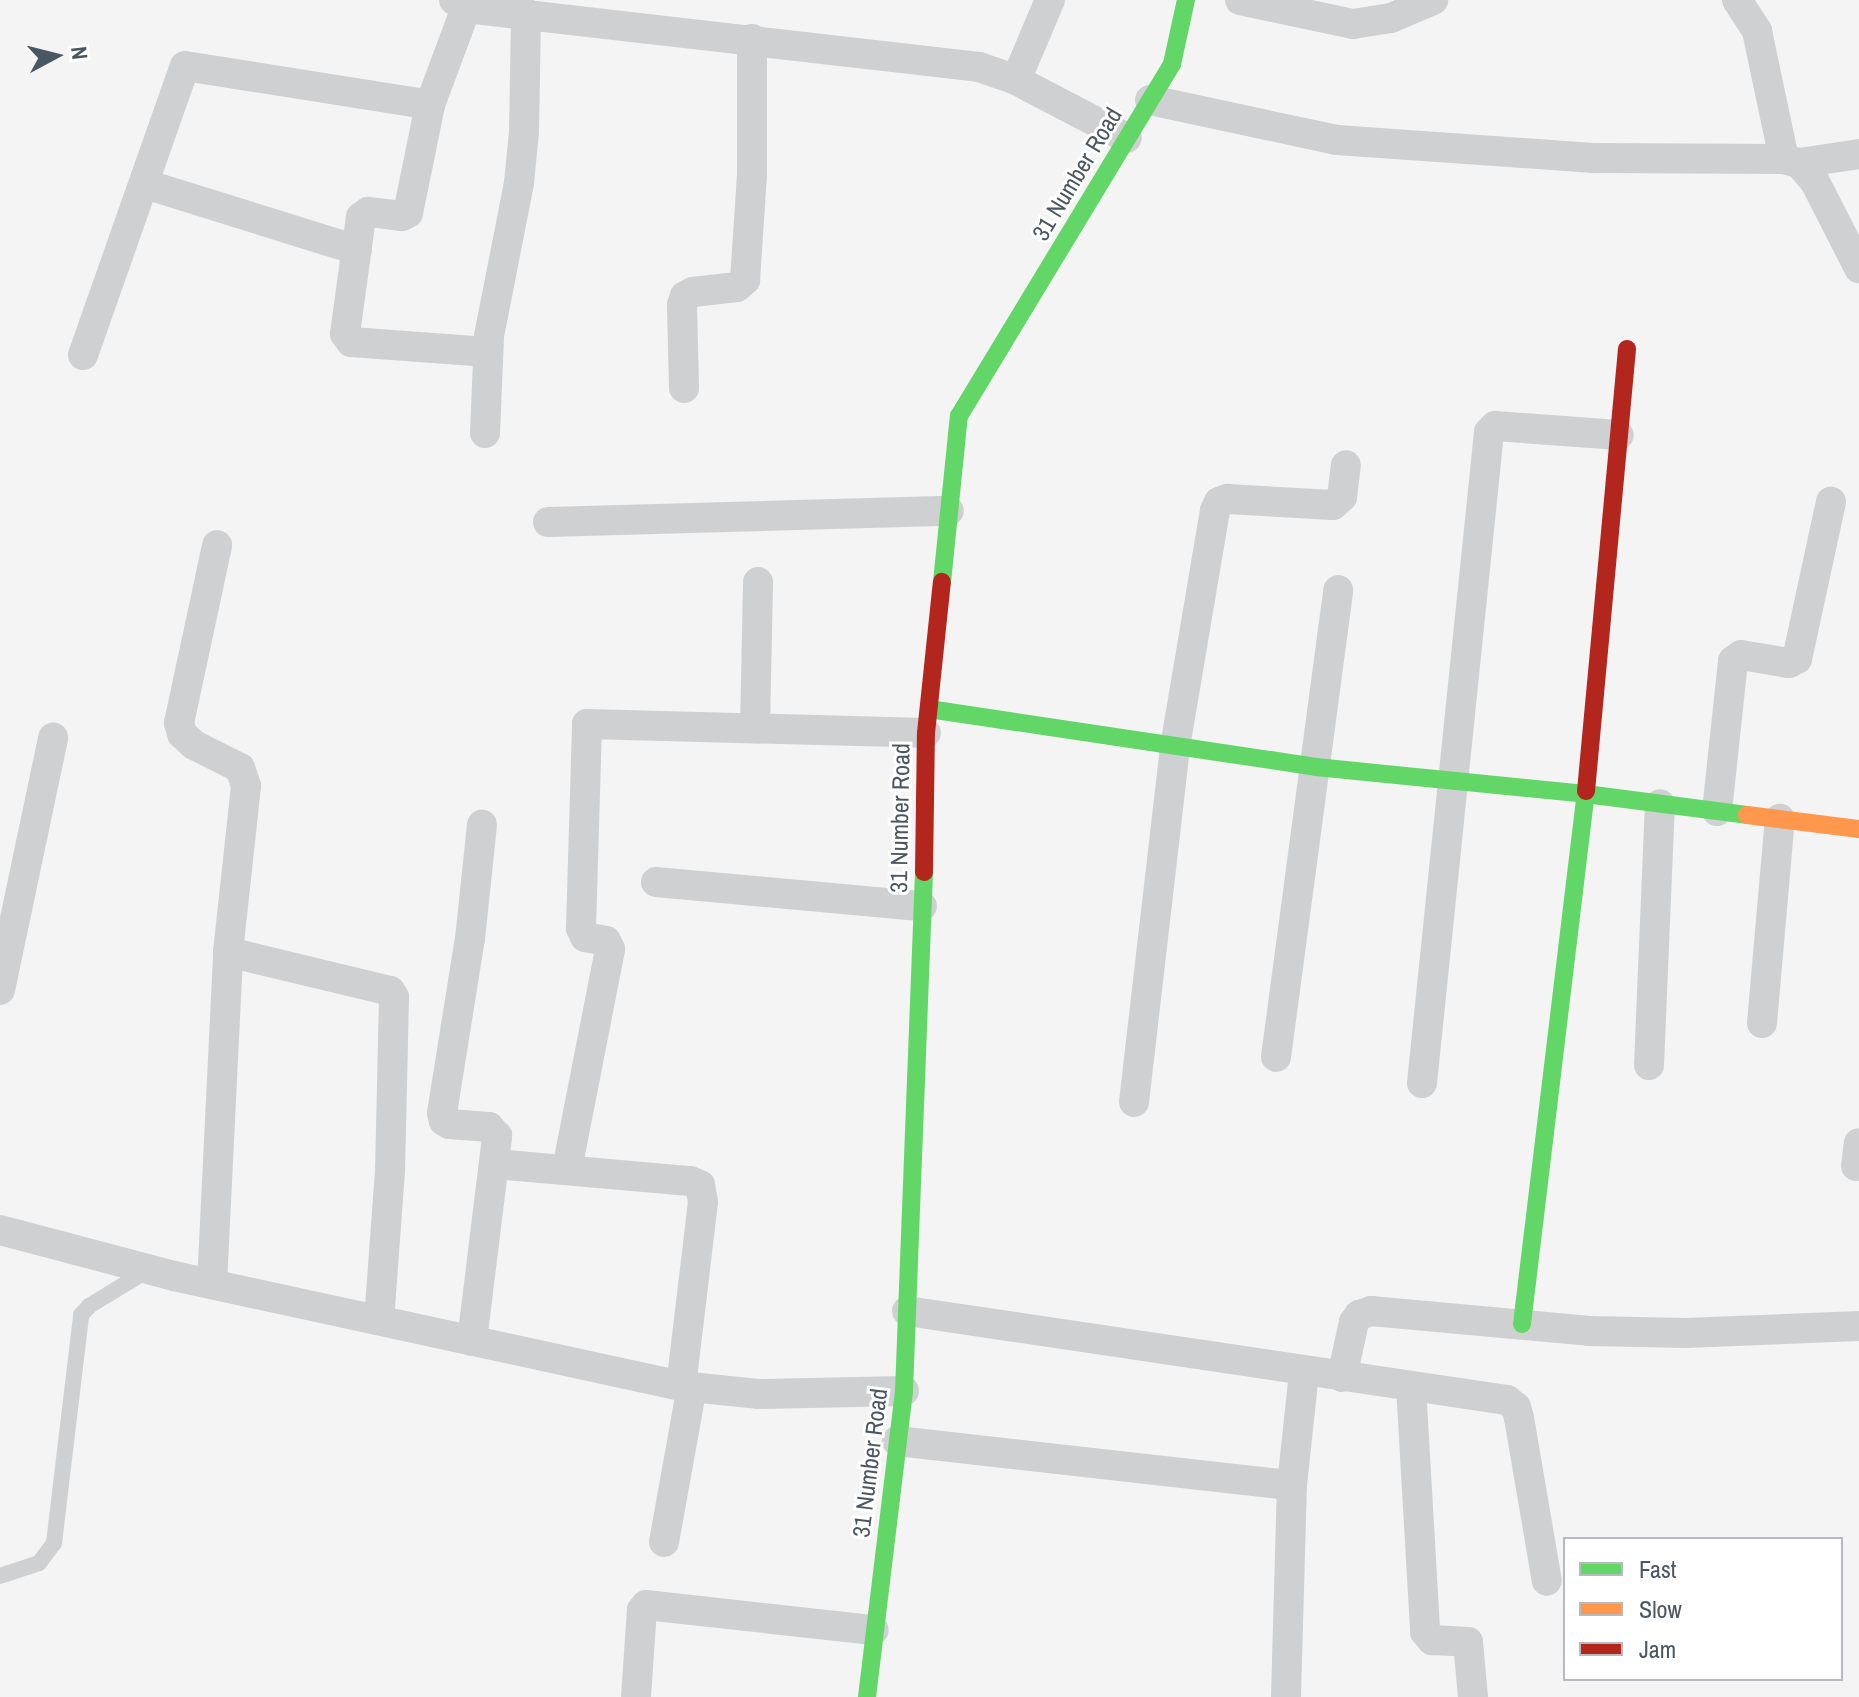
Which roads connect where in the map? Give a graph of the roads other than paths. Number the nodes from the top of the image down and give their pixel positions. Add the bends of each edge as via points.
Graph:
1 (1050, 0) edge
2 (1186, 0) edge
3 (1240, 0) edge
4 (1433, 0) edge
5 (1737, 0) edge
6 (460, 4) edge
7 (526, 13) junction
8 (636, 13) edge
9 (752, 39) junction
10 (1016, 80) junction
11 (1150, 100) junction
12 (430, 105) junction
13 (1127, 138) junction
14 (1859, 154) edge
15 (1792, 161) junction
16 (145, 184) junction
17 (357, 250) junction
18 (1859, 268) edge
19 (1627, 349) dead end
20 (488, 352) junction
21 (83, 355) dead end
22 (684, 388) dead end
23 (485, 433) dead end
24 (1619, 435) junction
25 (1346, 465) dead end
26 (1831, 502) dead end
27 (949, 511) junction
28 (548, 522) dead end
29 (217, 545) dead end
30 (758, 582) dead end
31 (1338, 590) dead end
32 (927, 721) junction
33 (755, 728) junction
34 (53, 738) dead end
35 (1175, 747) junction
36 (1316, 767) junction
37 (1454, 781) junction
38 (1586, 794) junction
39 (1660, 804) junction
40 (1717, 811) junction
41 (1780, 819) junction
42 (482, 825) dead end
43 (1859, 829) edge
44 (656, 882) dead end
45 (922, 906) junction
46 (228, 952) junction
47 (0, 990) edge
48 (1762, 1023) dead end
49 (1276, 1057) dead end
50 (1649, 1065) dead end
51 (1422, 1083) dead end
52 (1134, 1102) dead end
53 (495, 1164) junction
54 (567, 1169) junction
55 (0, 1230) edge
56 (149, 1269) junction
57 (212, 1284) junction
58 (907, 1311) junction
59 (379, 1320) junction
60 (1522, 1324) junction
61 (1859, 1326) edge
62 (472, 1341) junction
63 (1304, 1372) junction
64 (1342, 1377) junction
65 (687, 1386) junction
66 (1411, 1386) junction
67 (904, 1391) junction
68 (897, 1441) junction
69 (1292, 1485) junction
70 (664, 1542) dead end
71 (0, 1576) edge
72 (1547, 1581) dead end
73 (874, 1630) junction
74 (636, 1697) edge
75 (867, 1697) edge
76 (1286, 1697) edge
77 (1473, 1697) edge

1 - 10 street
2 - 11 street, 31 Number Road via 1172,64
3 - 4 street via 1353,24 1391,18
5 - 15 street via 1757,31
6 - 7 street
6 - 12 street
7 - 8 street
7 - 20 street via 524,132
8 - 9 street
9 - 10 street via 979,67
9 - 22 street via 745,280 737,287 685,296
10 - 13 street
11 - 13 street, 31 Number Road
11 - 15 street via 1337,140 1593,158
12 - 16 street via 185,66
12 - 17 street via 408,213 364,212
13 - 27 street, 31 Number Road via 959,416
14 - 15 street
15 - 18 street via 1815,182
16 - 17 street
16 - 21 street
17 - 20 street via 347,339
19 - 24 street
20 - 23 street
24 - 37 street via 1490,427
24 - 38 street
25 - 35 street via 1342,497 1333,505 1219,502
26 - 40 street via 1797,659 1789,663 1741,655 1733,661
27 - 28 street
27 - 32 street, 31 Number Road
29 - 46 street via 179,723 194,745 240,768 245,778
30 - 33 street
31 - 36 street
32 - 33 street
32 - 35 street
32 - 45 street, 31 Number Road
33 - 54 street via 587,724 581,928 585,937 606,941 610,949
34 - 47 street
35 - 36 street
35 - 52 street
36 - 37 street
36 - 49 street
37 - 38 street
37 - 51 street
38 - 39 street
38 - 60 street
39 - 40 street
39 - 50 street
40 - 41 street
41 - 43 street
41 - 48 street
42 - 53 street via 442,1113 449,1124 494,1130
44 - 45 street
45 - 58 street, 31 Number Road
46 - 57 street
46 - 59 street via 390,991 394,997 390,1171
53 - 54 street
53 - 62 street
54 - 65 street via 700,1185 703,1202
55 - 56 street
56 - 57 street
56 - 71 lane via 81,1315 54,1543 39,1563
57 - 59 street
58 - 63 street
58 - 67 street, 31 Number Road
59 - 62 street
60 - 61 street via 1686,1333
60 - 64 street via 1371,1311 1354,1322
62 - 65 street
63 - 64 street
63 - 69 street
64 - 66 street
65 - 67 street via 758,1394
65 - 70 street
66 - 72 street via 1507,1400 1516,1407
66 - 77 street via 1425,1632 1432,1640 1468,1642
67 - 68 street, 31 Number Road
68 - 69 street
68 - 73 street, 31 Number Road
69 - 76 street
73 - 74 street via 646,1605
73 - 75 street, 31 Number Road

